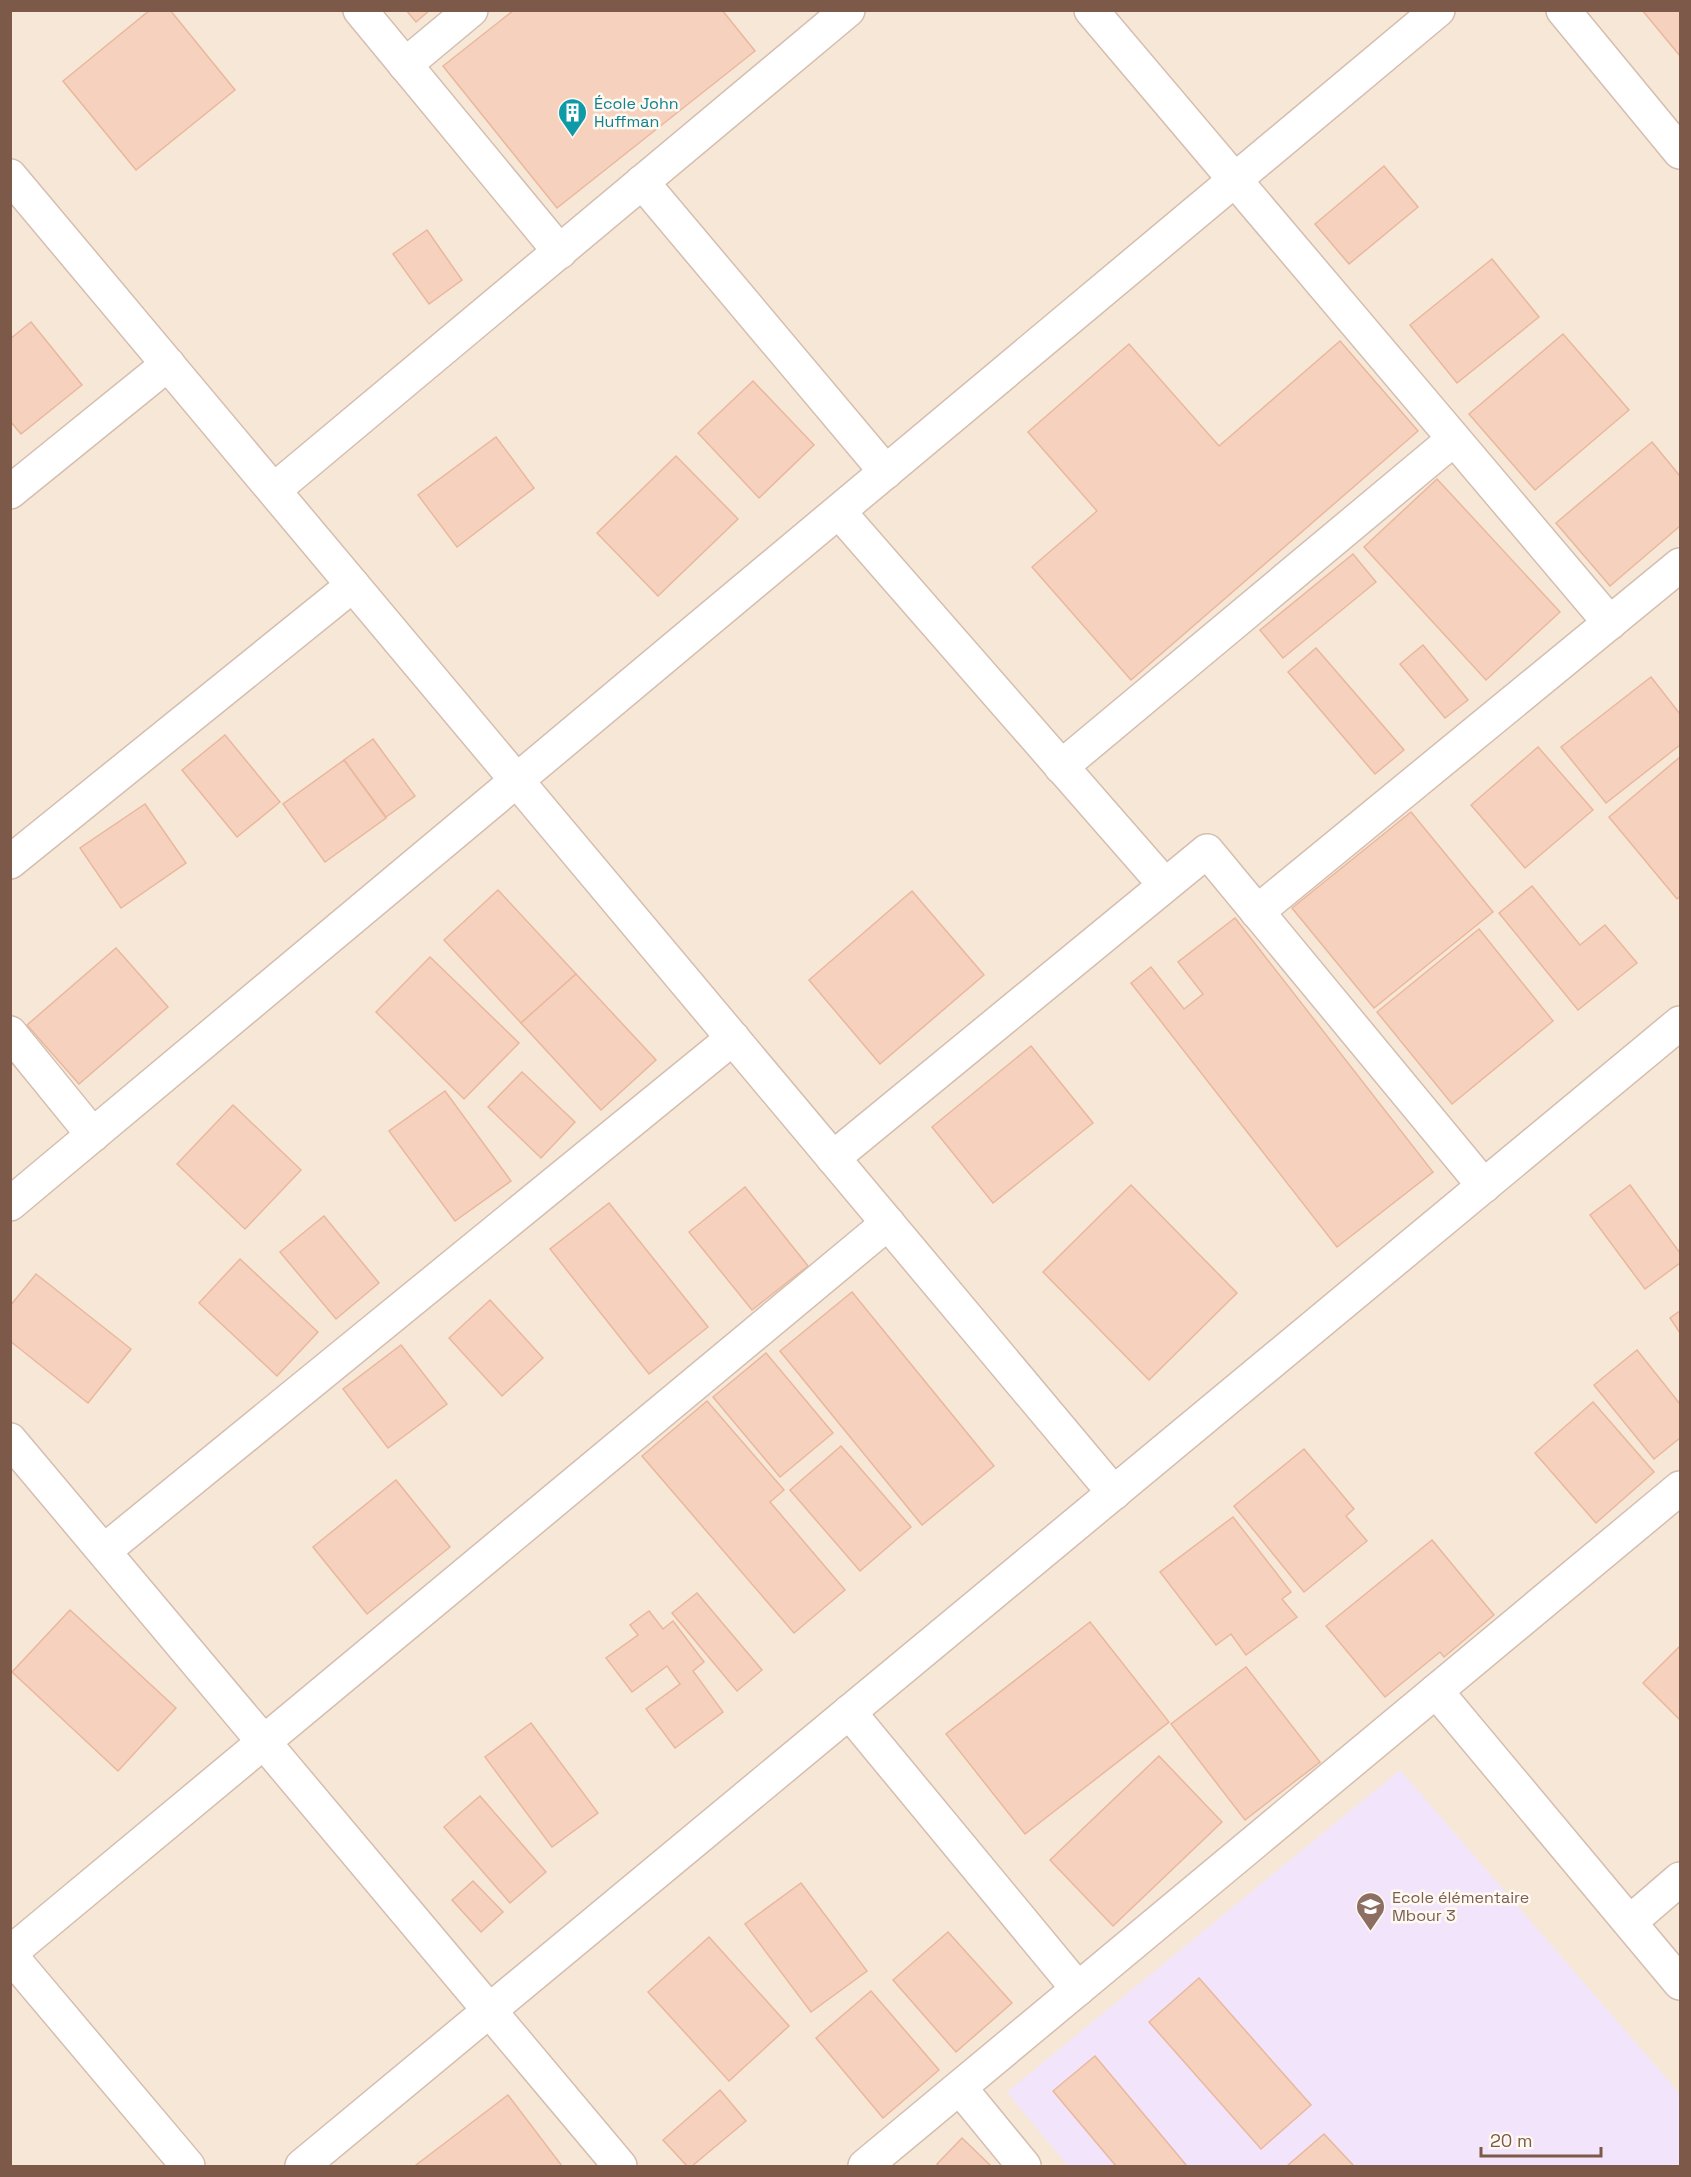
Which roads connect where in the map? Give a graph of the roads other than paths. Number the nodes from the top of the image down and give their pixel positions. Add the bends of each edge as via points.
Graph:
1 (360, 10) edge
2 (471, 10) edge
3 (848, 10) edge
4 (1091, 10) edge
5 (1438, 10) edge
6 (1563, 10) edge
7 (405, 65) junction
8 (1680, 152) edge
9 (10, 176) edge
10 (1235, 181) junction
11 (642, 182) junction
12 (560, 252) junction
13 (168, 364) junction
14 (1454, 439) junction
15 (886, 472) junction
16 (274, 490) junction
17 (10, 492) edge
18 (839, 512) junction
19 (1680, 565) edge
20 (353, 585) junction
21 (1610, 623) junction
22 (1061, 767) junction
23 (517, 780) junction
24 (10, 862) edge
25 (1165, 885) junction
26 (1257, 912) junction
27 (1679, 1027) edge
28 (10, 1033) edge
29 (733, 1038) junction
30 (93, 1135) junction
31 (833, 1158) junction
32 (1484, 1186) junction
33 (10, 1204) edge
34 (888, 1223) junction
35 (10, 1440) edge
36 (1114, 1493) junction
37 (1678, 1496) edge
38 (104, 1551) junction
39 (1436, 1691) junction
40 (849, 1712) junction
41 (264, 1742) junction
42 (1680, 1879) edge
43 (1630, 1922) junction
44 (10, 1954) edge
45 (1680, 1983) edge
46 (1078, 1989) junction
47 (490, 2011) junction
48 (960, 2088) junction
49 (188, 2166) edge
50 (302, 2166) edge
51 (620, 2166) edge
52 (865, 2166) edge
53 (1024, 2166) edge

1 - 7 street
2 - 7 street
3 - 11 street
4 - 10 street
5 - 10 street
6 - 8 street
7 - 12 street
9 - 13 street
10 - 14 street
10 - 15 street
11 - 12 street
11 - 15 street
12 - 16 street
13 - 16 street
13 - 17 street
14 - 21 street
14 - 22 street
15 - 18 street
16 - 20 street
18 - 22 street
18 - 23 street
19 - 21 street
20 - 23 street
20 - 24 street
21 - 26 street
22 - 25 street
23 - 29 street
23 - 30 street
25 - 26 street via 1207,851
25 - 31 street
26 - 32 street
27 - 32 street
28 - 30 street
29 - 31 street
29 - 38 street
30 - 33 street
31 - 34 street
32 - 36 street
34 - 36 street
34 - 41 street
35 - 38 street
36 - 40 street
37 - 39 street
38 - 41 street
39 - 43 street
39 - 46 street
40 - 46 street
40 - 47 street
41 - 44 street
41 - 47 street
42 - 43 street
43 - 45 street
44 - 49 street
46 - 48 street
47 - 50 street
47 - 51 street
48 - 52 street
48 - 53 street

